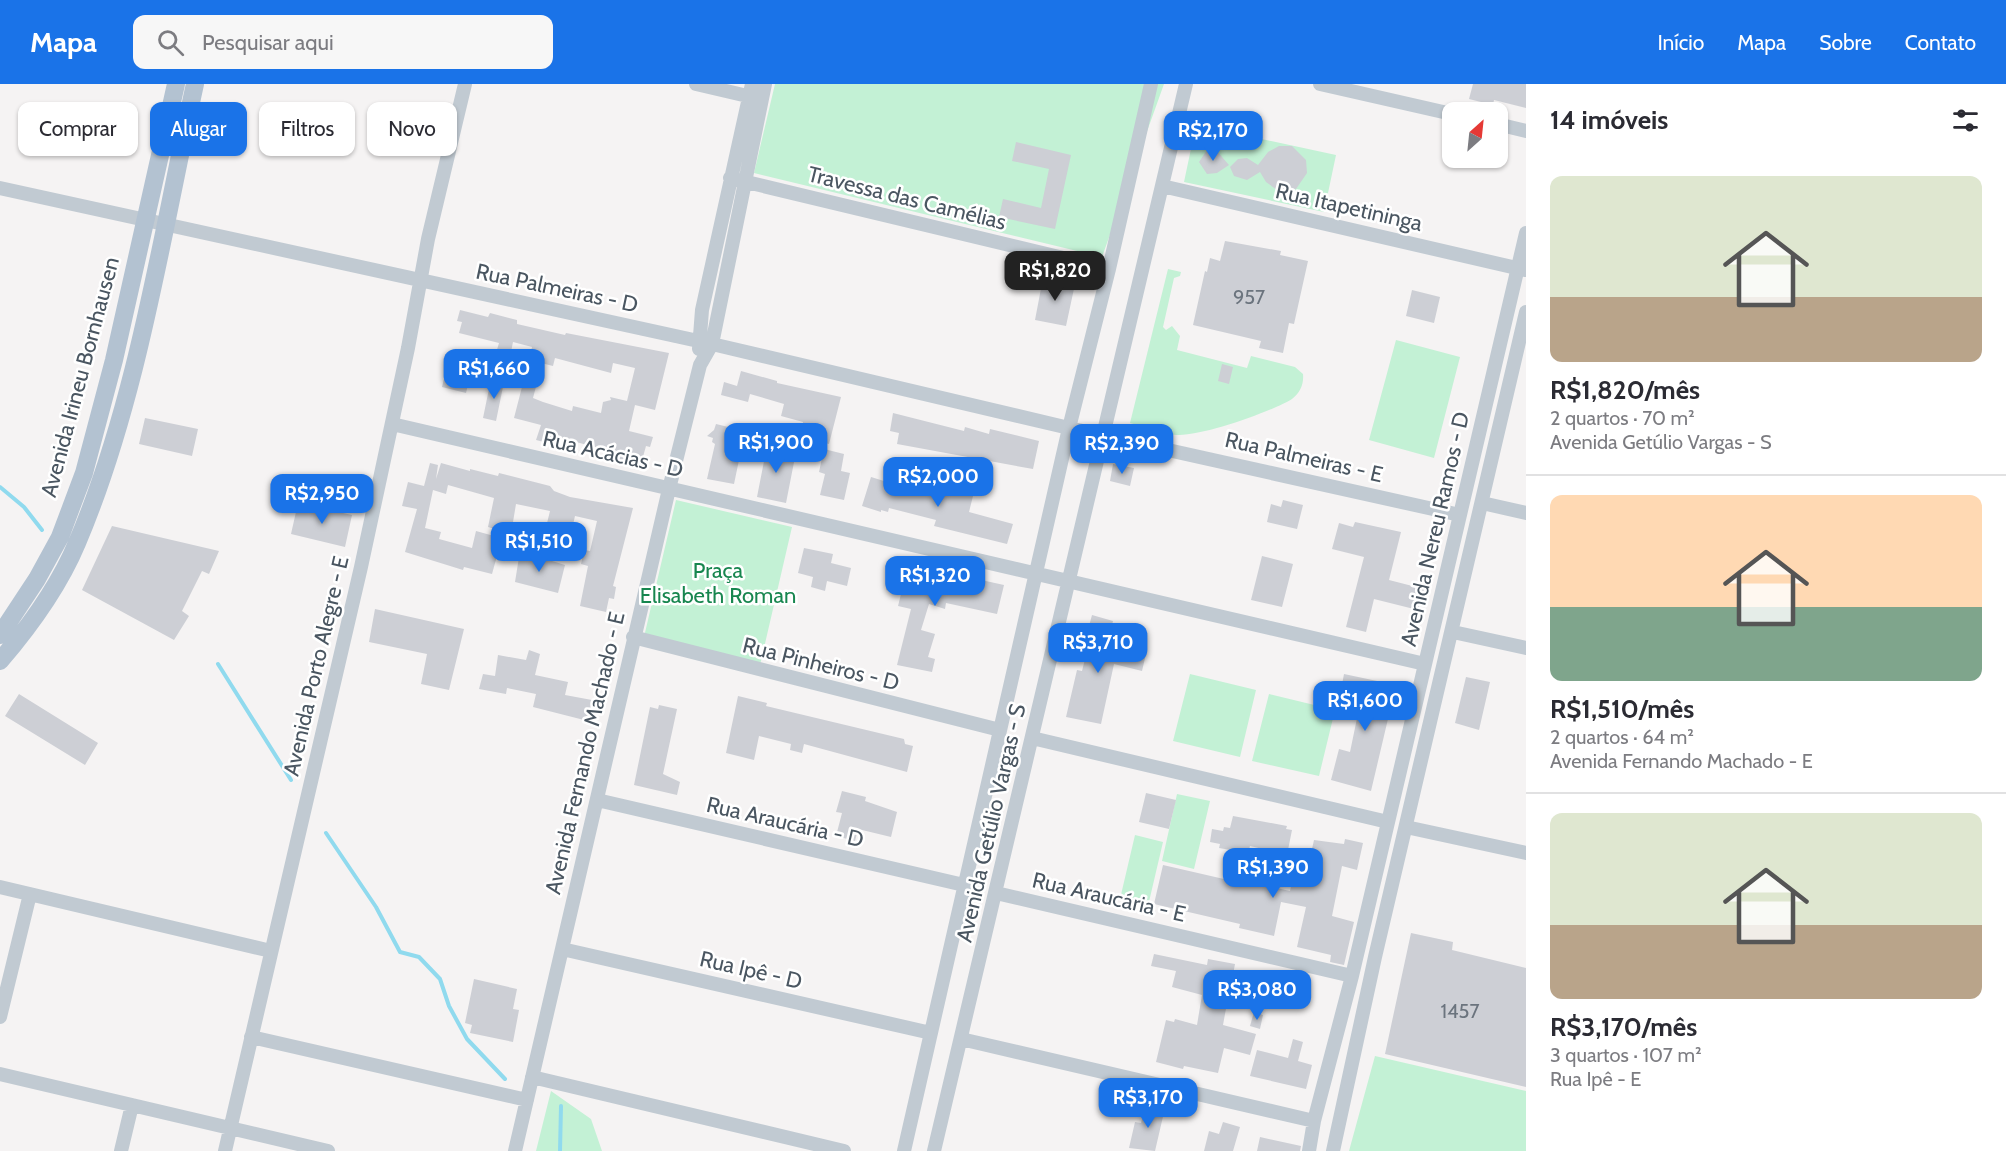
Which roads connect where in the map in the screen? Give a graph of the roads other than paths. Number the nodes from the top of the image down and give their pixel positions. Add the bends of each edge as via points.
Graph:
1 (465, 84) edge
2 (696, 84) edge
3 (765, 84) edge
4 (1151, 84) edge
5 (1186, 84) edge
6 (1320, 84) edge
7 (175, 91) edge
8 (194, 93) edge
9 (754, 93) edge
10 (1442, 112) edge
11 (1508, 127) edge
12 (1526, 131) edge
13 (730, 178) junction
14 (746, 181) junction
15 (1162, 186) junction
16 (0, 188) edge
17 (144, 222) junction
18 (164, 226) junction
19 (1526, 233) edge
20 (1110, 268) junction
21 (1522, 269) edge
22 (420, 280) junction
23 (1526, 312) edge
24 (698, 341) junction
25 (712, 344) junction
26 (700, 365) junction
27 (392, 424) junction
28 (1069, 428) junction
29 (1103, 435) junction
30 (669, 489) junction
31 (1482, 503) junction
32 (1526, 513) edge
33 (1460, 514) junction
34 (1035, 575) junction
35 (1069, 583) junction
36 (1453, 632) junction
37 (0, 635) edge
38 (633, 637) junction
39 (1526, 648) edge
40 (0, 662) edge
41 (1425, 664) junction
42 (999, 730) junction
43 (1032, 738) junction
44 (597, 800) junction
45 (1388, 822) junction
46 (1406, 827) junction
47 (1526, 853) edge
48 (964, 885) junction
49 (0, 887) edge
50 (996, 892) junction
51 (30, 894) junction
52 (562, 949) junction
53 (271, 951) junction
54 (1352, 976) junction
55 (0, 1017) edge
56 (931, 1033) junction
57 (251, 1037) junction
58 (961, 1039) junction
59 (0, 1074) edge
60 (532, 1077) junction
61 (527, 1100) junction
62 (132, 1105) junction
63 (1339, 1117) junction
64 (1315, 1121) junction
65 (230, 1128) junction
66 (1338, 1132) junction
67 (121, 1151) edge
68 (225, 1151) edge
69 (328, 1151) edge
70 (515, 1151) edge
71 (844, 1151) edge
72 (904, 1151) edge
73 (934, 1151) edge
74 (1309, 1151) edge
75 (1333, 1151) edge

1 - 22 street, Avenida Porto Alegre - E
2 - 9 street
3 - 9 street, Avenida Fernando Machado - E
4 - 20 street, Avenida Getúlio Vargas - S
5 - 15 street, Avenida Getúlio Vargas - S
6 - 10 street
7 - 8 main road
7 - 17 main road, Avenida Irineu Bornhausen
8 - 18 main road, Avenida Irineu Bornhausen
9 - 13 street, Avenida Fernando Machado - E
9 - 14 street, Avenida Fernando Machado - E
11 - 12 street
13 - 14 street, Travessa das Camélias
13 - 24 street, Avenida Fernando Machado - E
14 - 20 street, Travessa das Camélias
14 - 25 street, Avenida Fernando Machado - E
15 - 21 street, Rua Itapetininga
15 - 29 street, Avenida Getúlio Vargas - S
16 - 17 street, Rua Palmeiras - D
17 - 18 street, Rua Palmeiras - D
17 - 37 main road, Avenida Irineu Bornhausen via 84,473 60,537
18 - 22 street, Rua Palmeiras - D
18 - 40 main road, Avenida Irineu Bornhausen via 119,420 76,544 52,590
19 - 21 street, Avenida Nereu Ramos - D
20 - 28 street, Avenida Getúlio Vargas - S
21 - 33 street, Avenida Nereu Ramos - D
22 - 24 street, Rua Palmeiras - D
22 - 27 street, Avenida Porto Alegre - E
23 - 31 street, Avenida Nereu Ramos - D
24 - 25 street, Rua Palmeiras - D
24 - 26 street, Avenida Fernando Machado - E
25 - 26 street, Avenida Fernando Machado - E
25 - 28 street, Rua Palmeiras - D
26 - 30 street, Avenida Fernando Machado - E
27 - 30 street, Rua Acácias - D
27 - 53 street, Avenida Porto Alegre - E
28 - 29 street, Rua Palmeiras - D
28 - 34 street, Avenida Getúlio Vargas - S
29 - 33 street, Rua Palmeiras - E
29 - 35 street, Avenida Getúlio Vargas - S
30 - 34 street, Rua Acácias - D
30 - 38 street, Avenida Fernando Machado - E
31 - 32 street
31 - 36 street, Avenida Nereu Ramos - D
33 - 41 street, Avenida Nereu Ramos - D
34 - 35 street, Rua Acácias - D
34 - 42 street, Avenida Getúlio Vargas - S
35 - 41 street, Rua Acácias - D
35 - 43 street, Avenida Getúlio Vargas - S
36 - 39 street
36 - 46 street, Avenida Nereu Ramos - D
38 - 42 street, Rua Pinheiros - D
38 - 44 street, Avenida Fernando Machado - E
41 - 45 street, Avenida Nereu Ramos - D
42 - 48 street, Avenida Getúlio Vargas - S
43 - 45 street
43 - 50 street, Avenida Getúlio Vargas - S
44 - 48 street, Rua Araucária - D
44 - 52 street, Avenida Fernando Machado - E
45 - 54 street, Avenida Nereu Ramos - D
46 - 47 street
46 - 63 street, Avenida Nereu Ramos - D
48 - 56 street, Avenida Getúlio Vargas - S
49 - 51 street
50 - 54 street, Rua Araucária - E
50 - 58 street, Avenida Getúlio Vargas - S
51 - 53 street
51 - 55 street
52 - 56 street, Rua Ipê - D
52 - 60 street, Avenida Fernando Machado - E
53 - 57 street, Avenida Porto Alegre - E
54 - 64 street, Avenida Nereu Ramos - D
56 - 72 street, Avenida Getúlio Vargas - S
57 - 61 street
57 - 65 street, Avenida Porto Alegre - E
58 - 64 street
58 - 73 street, Avenida Getúlio Vargas - S
59 - 62 street
60 - 61 street, Avenida Fernando Machado - E
60 - 71 street
61 - 70 street, Avenida Fernando Machado - E
62 - 65 street
62 - 67 street
63 - 64 street via 1328,1110
63 - 66 street, Avenida Nereu Ramos - D
64 - 66 street via 1325,1137
64 - 74 street, Avenida Nereu Ramos - D
65 - 68 street, Avenida Porto Alegre - E
65 - 69 street
66 - 75 street

